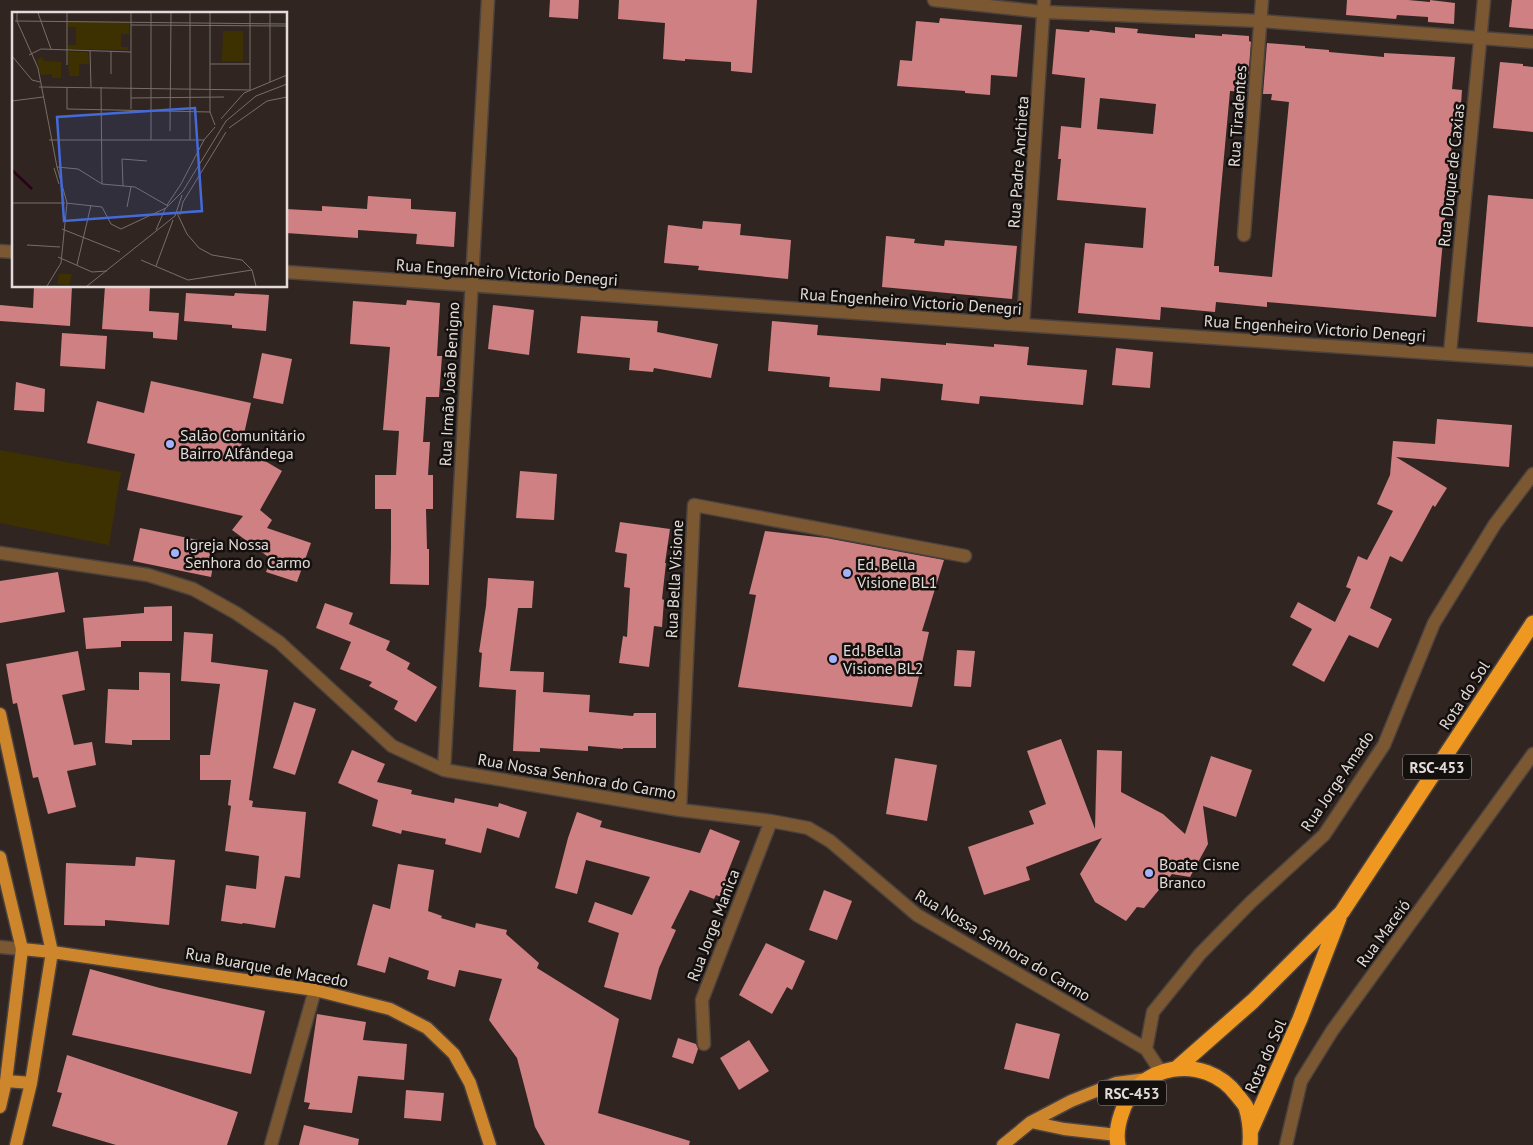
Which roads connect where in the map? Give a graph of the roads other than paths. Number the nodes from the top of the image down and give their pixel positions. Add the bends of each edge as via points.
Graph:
1 (488, 0) edge
2 (934, 0) edge
3 (1262, 0) edge
4 (1484, 0) edge
5 (1044, 6) edge
6 (1261, 21) junction
7 (1481, 38) junction
8 (1533, 42) edge
9 (1244, 235) dead end
10 (288, 272) edge
11 (471, 286) junction
12 (1023, 325) junction
13 (1450, 354) junction
14 (1533, 360) edge
15 (1533, 474) edge
16 (0, 553) edge
17 (965, 556) dead end
18 (1533, 622) edge
19 (0, 714) edge
20 (1533, 754) edge
21 (444, 770) junction
22 (680, 810) junction
23 (771, 821) junction
24 (0, 857) edge
25 (1342, 912) junction
26 (0, 947) edge
27 (22, 950) junction
28 (52, 952) junction
29 (315, 990) junction
30 (704, 1044) dead end
31 (1146, 1049) junction
32 (1177, 1068) junction
33 (1161, 1072) junction
34 (1147, 1079) junction
35 (6, 1081) junction
36 (31, 1083) junction
37 (0, 1107) edge
38 (1031, 1122) junction
39 (1251, 1138) edge
40 (1117, 1141) edge
41 (16, 1145) edge
42 (272, 1145) edge
43 (490, 1145) edge
44 (1003, 1145) edge
45 (1286, 1145) edge

1 - 11 street, Rua Irmão João Benigno
2 - 5 street
3 - 6 street, Rua Tiradentes
4 - 7 street, Rua Duque de Caxias
5 - 6 street
5 - 12 street, Rua Padre Anchieta
6 - 7 street
6 - 9 street, Rua Tiradentes
7 - 8 street
7 - 13 street, Rua Duque de Caxias
10 - 11 street, Rua Engenheiro Victorio Denegri
11 - 12 street, Rua Engenheiro Victorio Denegri
11 - 21 street, Rua Irmão João Benigno
12 - 13 street, Rua Engenheiro Victorio Denegri
13 - 14 street, Rua Engenheiro Victorio Denegri
15 - 31 street, Rua Jorge Amado via 1496,524 1434,623 1384,745 1330,826 1200,954 1153,1012
16 - 21 street, Rua Nossa Senhora do Carmo via 148,575 193,589 279,642 392,746
17 - 22 street, Rua Bella Visione via 694,505
18 - 25 highway, Rota do Sol / RSC-453
19 - 28 main road
20 - 45 street, Rua Maceió via 1332,1031 1302,1081
21 - 22 street, Rua Nossa Senhora do Carmo
22 - 23 street, Rua Nossa Senhora do Carmo
23 - 30 street, Rua Jorge Manica via 702,1000
23 - 31 street, Rua Nossa Senhora do Carmo via 808,828 830,840 917,915
24 - 27 main road
25 - 32 highway, Rota do Sol / RSC-453 via 1253,1001
25 - 39 highway, Rota do Sol / RSC-453
26 - 27 street
27 - 28 main road, Rua Buarque de Macedo
27 - 35 main road
28 - 29 main road, Rua Buarque de Macedo
28 - 36 main road
29 - 42 street
29 - 43 main road, Rua Buarque de Macedo via 390,1009 427,1028 454,1054 470,1083
31 - 33 street
32 - 33 highway, RSC-453
32 - 39 highway, RSC-453 via 1196,1069 1230,1085 1245,1106
33 - 34 highway, RSC-453
34 - 38 main road via 1116,1083
34 - 40 highway, RSC-453 via 1122,1109
35 - 36 main road
35 - 37 main road
36 - 41 main road
38 - 40 main road
38 - 44 main road

